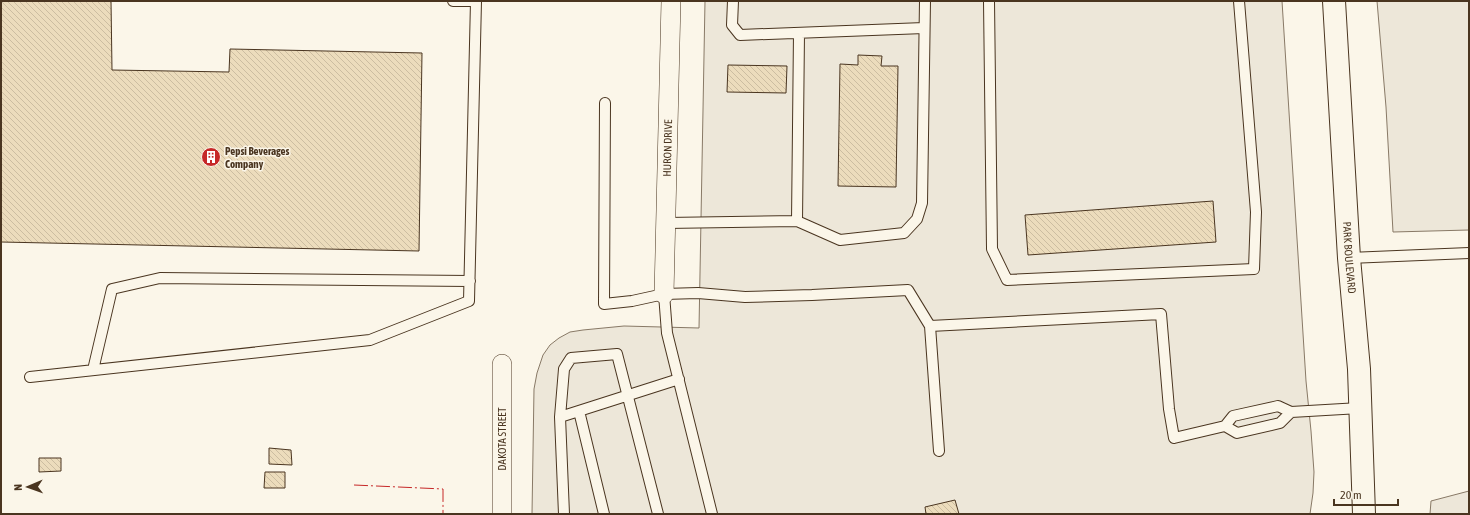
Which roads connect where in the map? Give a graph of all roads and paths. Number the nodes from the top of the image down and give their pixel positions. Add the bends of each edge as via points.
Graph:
1 (453, 1) edge
2 (476, 1) edge
3 (671, 1) edge
4 (733, 1) edge
5 (924, 1) edge
6 (989, 1) edge
7 (1239, 1) edge
8 (1334, 1) edge
9 (924, 28) junction
10 (799, 33) junction
11 (605, 103) dead end
12 (797, 221) junction
13 (666, 223) junction
14 (1469, 253) edge
15 (1350, 258) junction
16 (470, 281) junction
17 (664, 294) junction
18 (930, 326) junction
19 (502, 364) dead end
20 (93, 370) junction
21 (30, 377) dead end
22 (679, 380) junction
23 (627, 396) junction
24 (1360, 408) junction
25 (579, 411) junction
26 (1291, 412) junction
27 (560, 417) junction
28 (1225, 426) junction
29 (939, 451) dead end
30 (502, 514) edge
31 (564, 514) edge
32 (604, 514) edge
33 (658, 514) edge
34 (712, 514) edge
35 (1364, 514) edge

1 - 2 lane
2 - 16 lane
3 - 13 street, HURON DRIVE
4 - 10 lane via 732,25 740,35
5 - 9 lane
6 - 7 lane via 992,249 1007,280 1254,268 1256,212
8 - 15 main road, PARK BOULEVARD
9 - 10 lane
9 - 12 lane via 922,203 917,219 904,233 840,240
10 - 12 lane
11 - 17 lane via 604,304
12 - 13 lane
13 - 17 street, HURON DRIVE
14 - 15 lane
15 - 24 main road, PARK BOULEVARD
16 - 20 lane via 469,301 370,340
16 - 20 lane via 160,278 112,289
17 - 18 lane via 698,293 745,297 908,290
17 - 22 lane via 667,333
18 - 28 lane via 1161,314 1174,438
18 - 29 lane
19 - 30 street, DAKOTA STREET
20 - 21 lane
22 - 23 lane
22 - 34 lane
23 - 25 lane
23 - 27 lane via 617,354 571,358 564,369
23 - 33 lane
24 - 26 lane
24 - 35 main road, PARK BOULEVARD
25 - 27 lane
25 - 32 lane
26 - 28 lane via 1278,406 1233,416
26 - 28 lane via 1280,423 1237,433
27 - 31 lane

